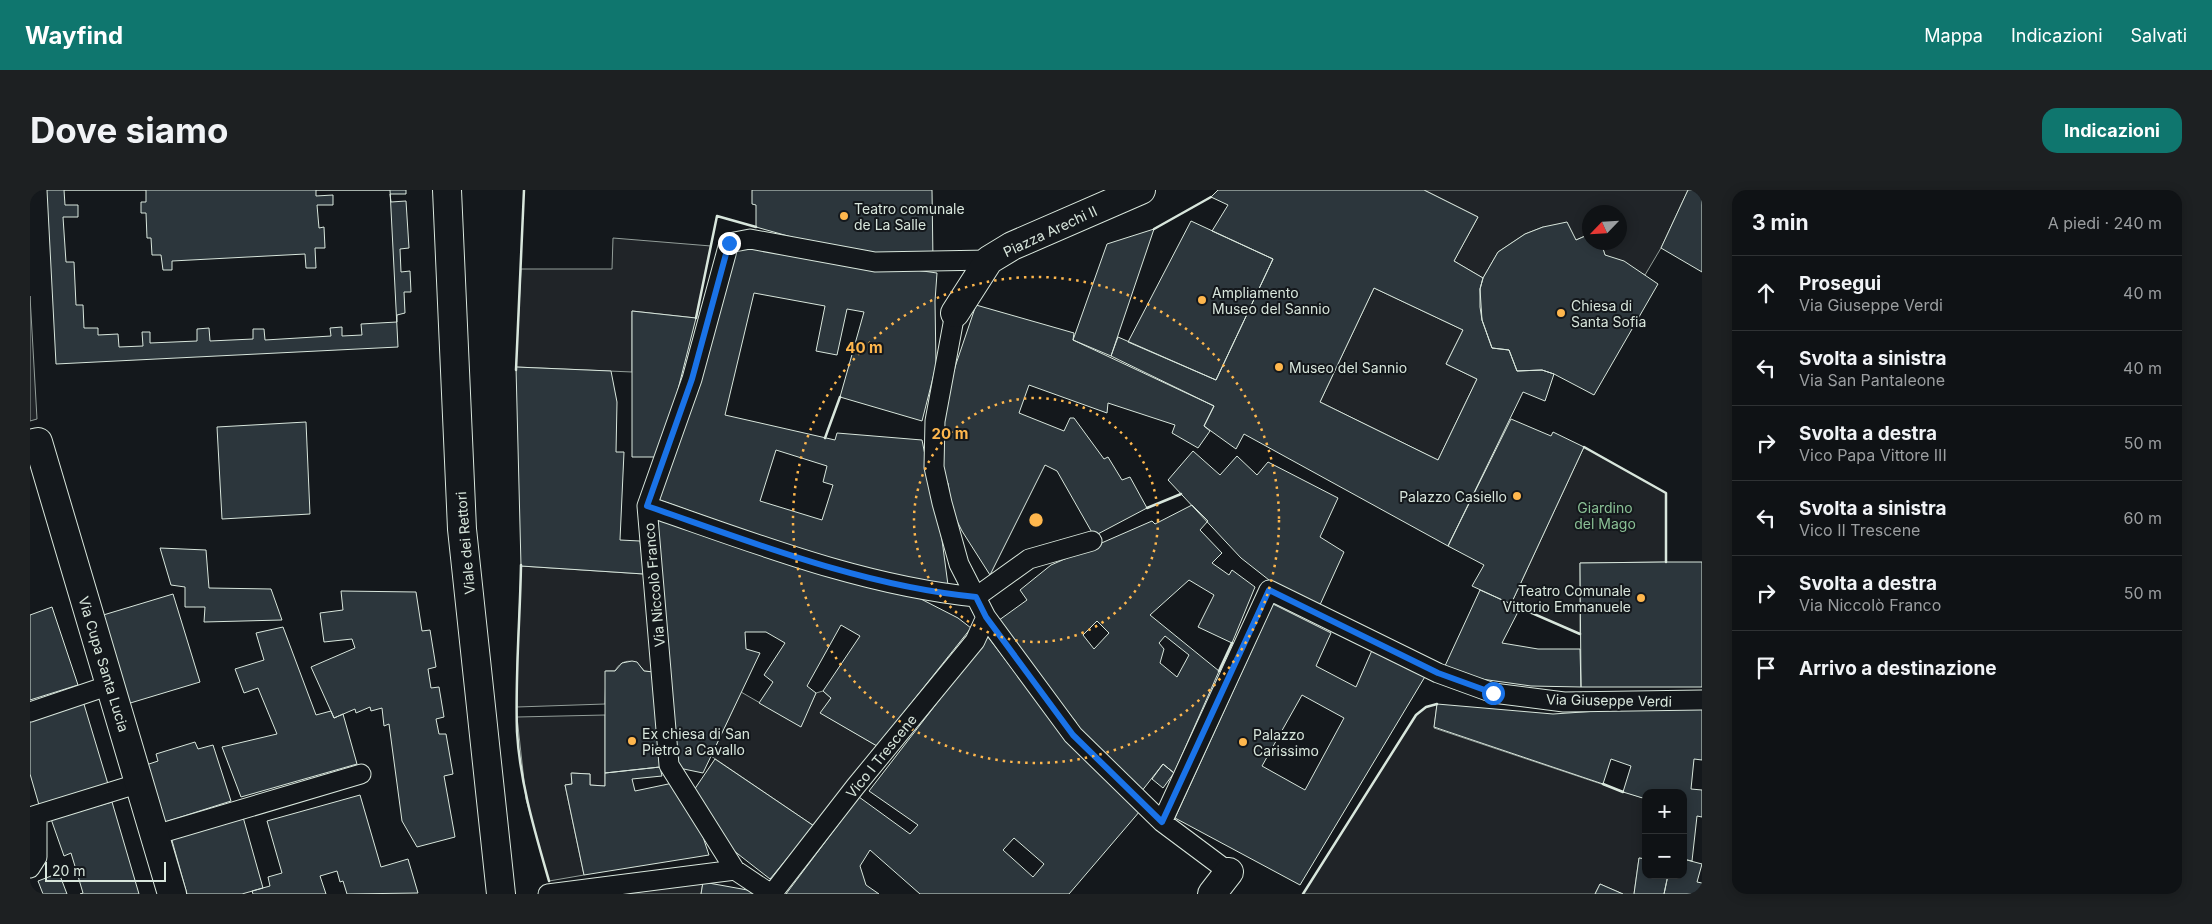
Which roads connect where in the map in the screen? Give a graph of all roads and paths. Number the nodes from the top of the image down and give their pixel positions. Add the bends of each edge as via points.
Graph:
1 (447, 190) edge
2 (1141, 190) edge
3 (989, 260) junction
4 (955, 313) joint
5 (30, 444) edge
6 (647, 506) junction
7 (1092, 541) dead end
8 (976, 597) junction
9 (986, 617) junction
10 (110, 685) junction
11 (1702, 700) edge
12 (30, 712) edge
13 (361, 774) dead end
14 (140, 783) junction
15 (34, 816) edge
16 (1162, 822) junction
17 (155, 835) junction
18 (30, 868) edge
19 (735, 870) junction
20 (1229, 872) joint
21 (172, 894) edge
22 (501, 894) edge
23 (548, 894) edge
24 (772, 894) edge
25 (1212, 894) edge

1 - 22 street, Viale dei Rettori via 462,529
2 - 3 street, Piazza Arechi II via 1012,246
3 - 4 street, Piazza Arechi II
3 - 6 lane, Via Niccolò Franco via 875,262 750,239 729,243 692,379
4 - 8 lane via 935,421 934,468 960,564
5 - 10 street, Via Cupa Santa Lucia via 38,442
6 - 8 lane via 802,560 936,593
6 - 19 lane, Via Niccolò Franco via 669,765
7 - 8 lane via 1029,559
8 - 9 lane
9 - 16 lane via 1073,735
9 - 24 lane, Vico I Trescene via 975,641
10 - 12 lane
10 - 14 street, Via Cupa Santa Lucia
11 - 16 lane, Via Giuseppe Verdi via 1564,702 1493,693 1438,673 1269,590
13 - 17 lane
14 - 15 lane
14 - 17 street, Via Cupa Santa Lucia
15 - 18 lane via 37,857
16 - 20 lane
17 - 21 street, Via Cupa Santa Lucia
19 - 23 lane
19 - 24 lane, Via Niccolò Franco
20 - 25 street

